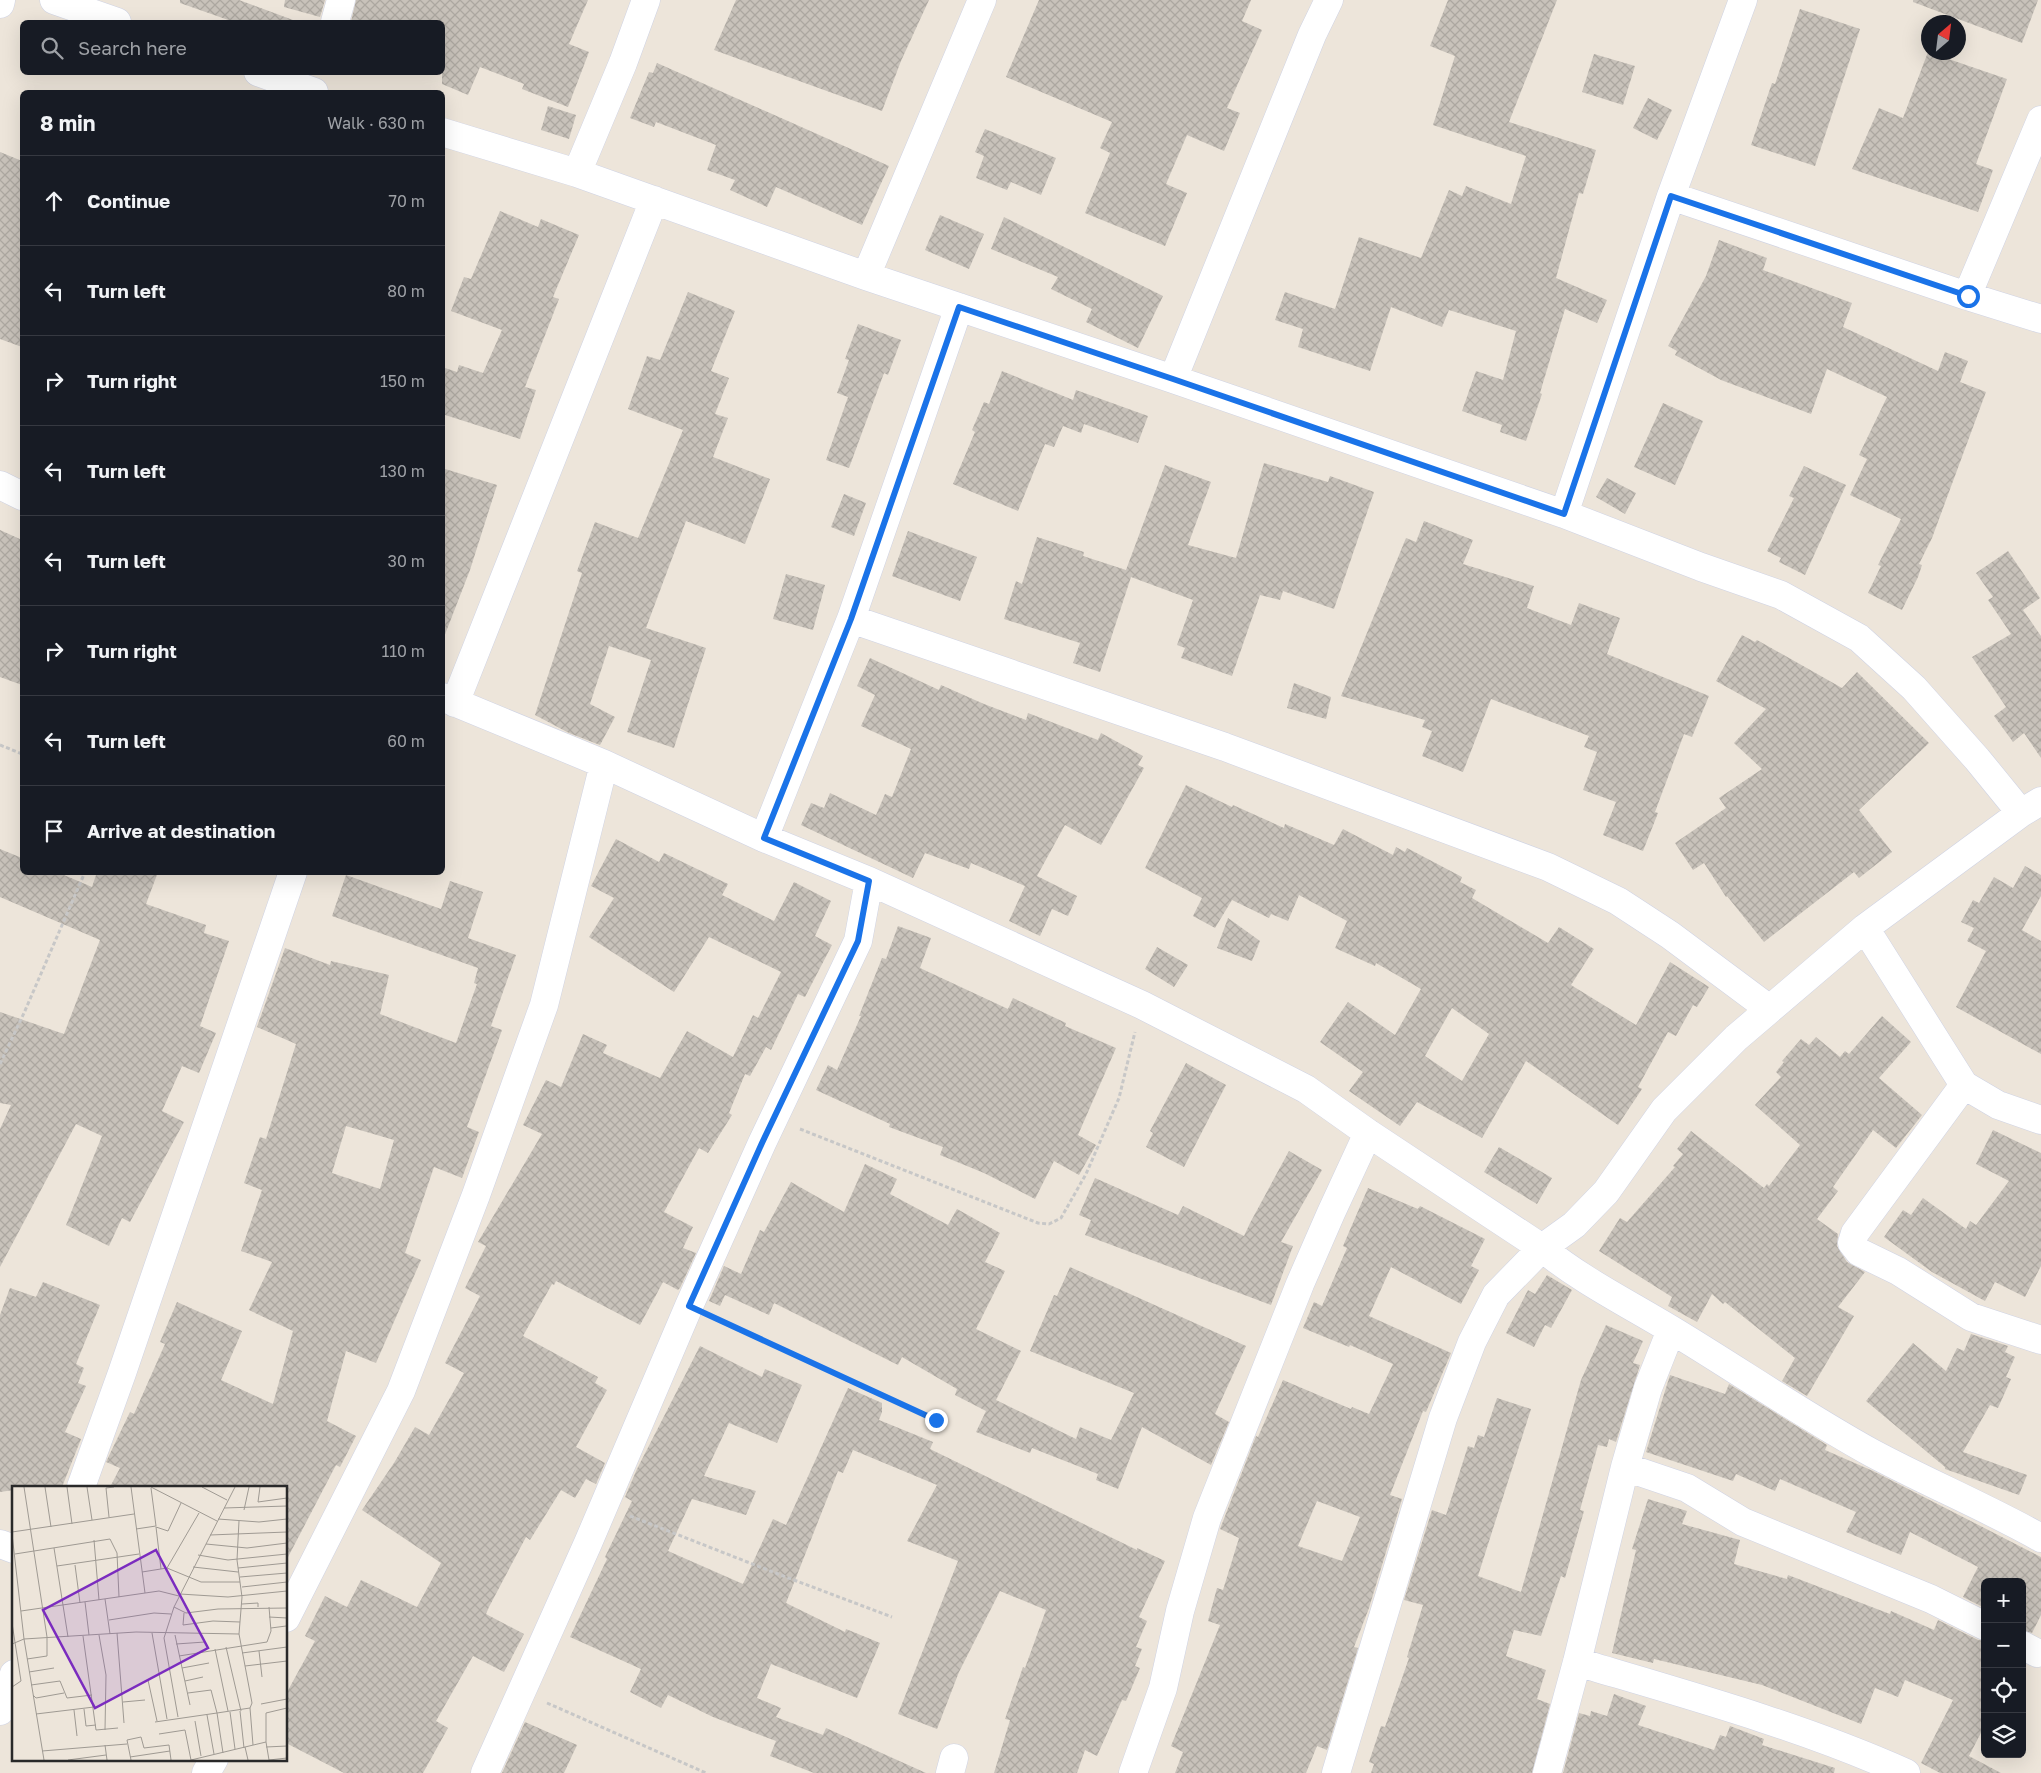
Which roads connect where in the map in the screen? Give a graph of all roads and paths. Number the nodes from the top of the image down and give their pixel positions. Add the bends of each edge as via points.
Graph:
1 (1, 0) edge
2 (54, 0) edge
3 (341, 0) edge
4 (646, 0) edge
5 (982, 0) edge
6 (1329, 0) edge
7 (1743, 0) edge
8 (0, 4) edge
9 (111, 20) edge
10 (335, 20) edge
11 (267, 75) edge
12 (321, 75) edge
13 (309, 90) edge
14 (316, 90) edge
15 (2041, 120) edge
16 (445, 133) edge
17 (578, 173) junction
18 (1671, 196) junction
19 (654, 200) junction
20 (866, 276) junction
21 (1968, 296) junction
22 (959, 307) junction
23 (2041, 319) edge
24 (1173, 379) junction
25 (0, 484) edge
26 (20, 495) edge
27 (1564, 514) junction
28 (851, 619) junction
29 (449, 700) edge
30 (0, 745) edge
31 (20, 753) edge
32 (604, 764) junction
33 (2031, 807) edge
34 (764, 838) junction
35 (84, 875) edge
36 (293, 875) edge
37 (869, 881) junction
38 (1865, 928) junction
39 (1142, 1005) junction
40 (1768, 1008) junction
41 (0, 1064) edge
42 (1964, 1085) junction
43 (774, 1119) junction
44 (2041, 1120) edge
45 (1368, 1133) junction
46 (1542, 1248) junction
47 (689, 1306) junction
48 (1671, 1330) junction
49 (2041, 1340) edge
50 (936, 1420) dead end
51 (1624, 1466) junction
52 (81, 1486) edge
53 (604, 1506) junction
54 (2041, 1538) edge
55 (0, 1544) edge
56 (12, 1548) edge
57 (288, 1614) edge
58 (892, 1617) dead end
59 (1981, 1624) edge
60 (1577, 1662) junction
61 (12, 1679) edge
62 (521, 1691) junction
63 (0, 1711) edge
64 (213, 1760) edge
65 (206, 1773) edge
66 (485, 1773) edge
67 (706, 1773) edge
68 (1134, 1773) edge
69 (1336, 1773) edge
70 (1547, 1773) edge
71 (1906, 1773) edge

1 - 8 street
2 - 9 street
3 - 10 street
4 - 17 street
5 - 20 street
6 - 24 street
7 - 18 street
11 - 13 street
12 - 14 street
15 - 21 street
16 - 17 street
17 - 19 street
18 - 21 street
18 - 27 street
19 - 20 street
19 - 29 street
20 - 22 street
21 - 23 street
22 - 24 street
22 - 28 street
24 - 27 street
25 - 26 street
27 - 33 street via 1780,595 1859,638 1914,688 1977,759
28 - 34 street
28 - 40 street via 1225,747 1548,867 1618,901 1670,935
29 - 32 street
30 - 31 path
32 - 34 street
32 - 57 street via 544,1005 476,1195 401,1391
33 - 38 street
34 - 37 street
35 - 41 path
36 - 52 street
37 - 39 street
37 - 43 street via 858,941
38 - 40 street
38 - 42 street
39 - 43 path via 1118,1098 1094,1157 1061,1218 1049,1224 1038,1223
39 - 45 street via 1306,1089
40 - 46 street via 1664,1110 1606,1192 1574,1225
42 - 44 street via 1998,1105
42 - 49 street via 1855,1233 1852,1243 1858,1252 1898,1271 1971,1317
43 - 47 street
45 - 46 street
45 - 68 street via 1300,1284 1207,1518 1180,1611 1163,1688
46 - 48 street via 1564,1266
46 - 69 street via 1496,1295 1472,1342 1440,1427
47 - 50 path
47 - 53 street
48 - 51 street via 1648,1388
48 - 54 street via 1772,1395 1873,1454
51 - 59 street via 1687,1488 1743,1522 1931,1599
51 - 60 street
53 - 58 path
53 - 62 street
55 - 56 street
60 - 70 street
60 - 71 street via 1852,1749
61 - 63 street
62 - 66 street
62 - 67 path
64 - 65 street

